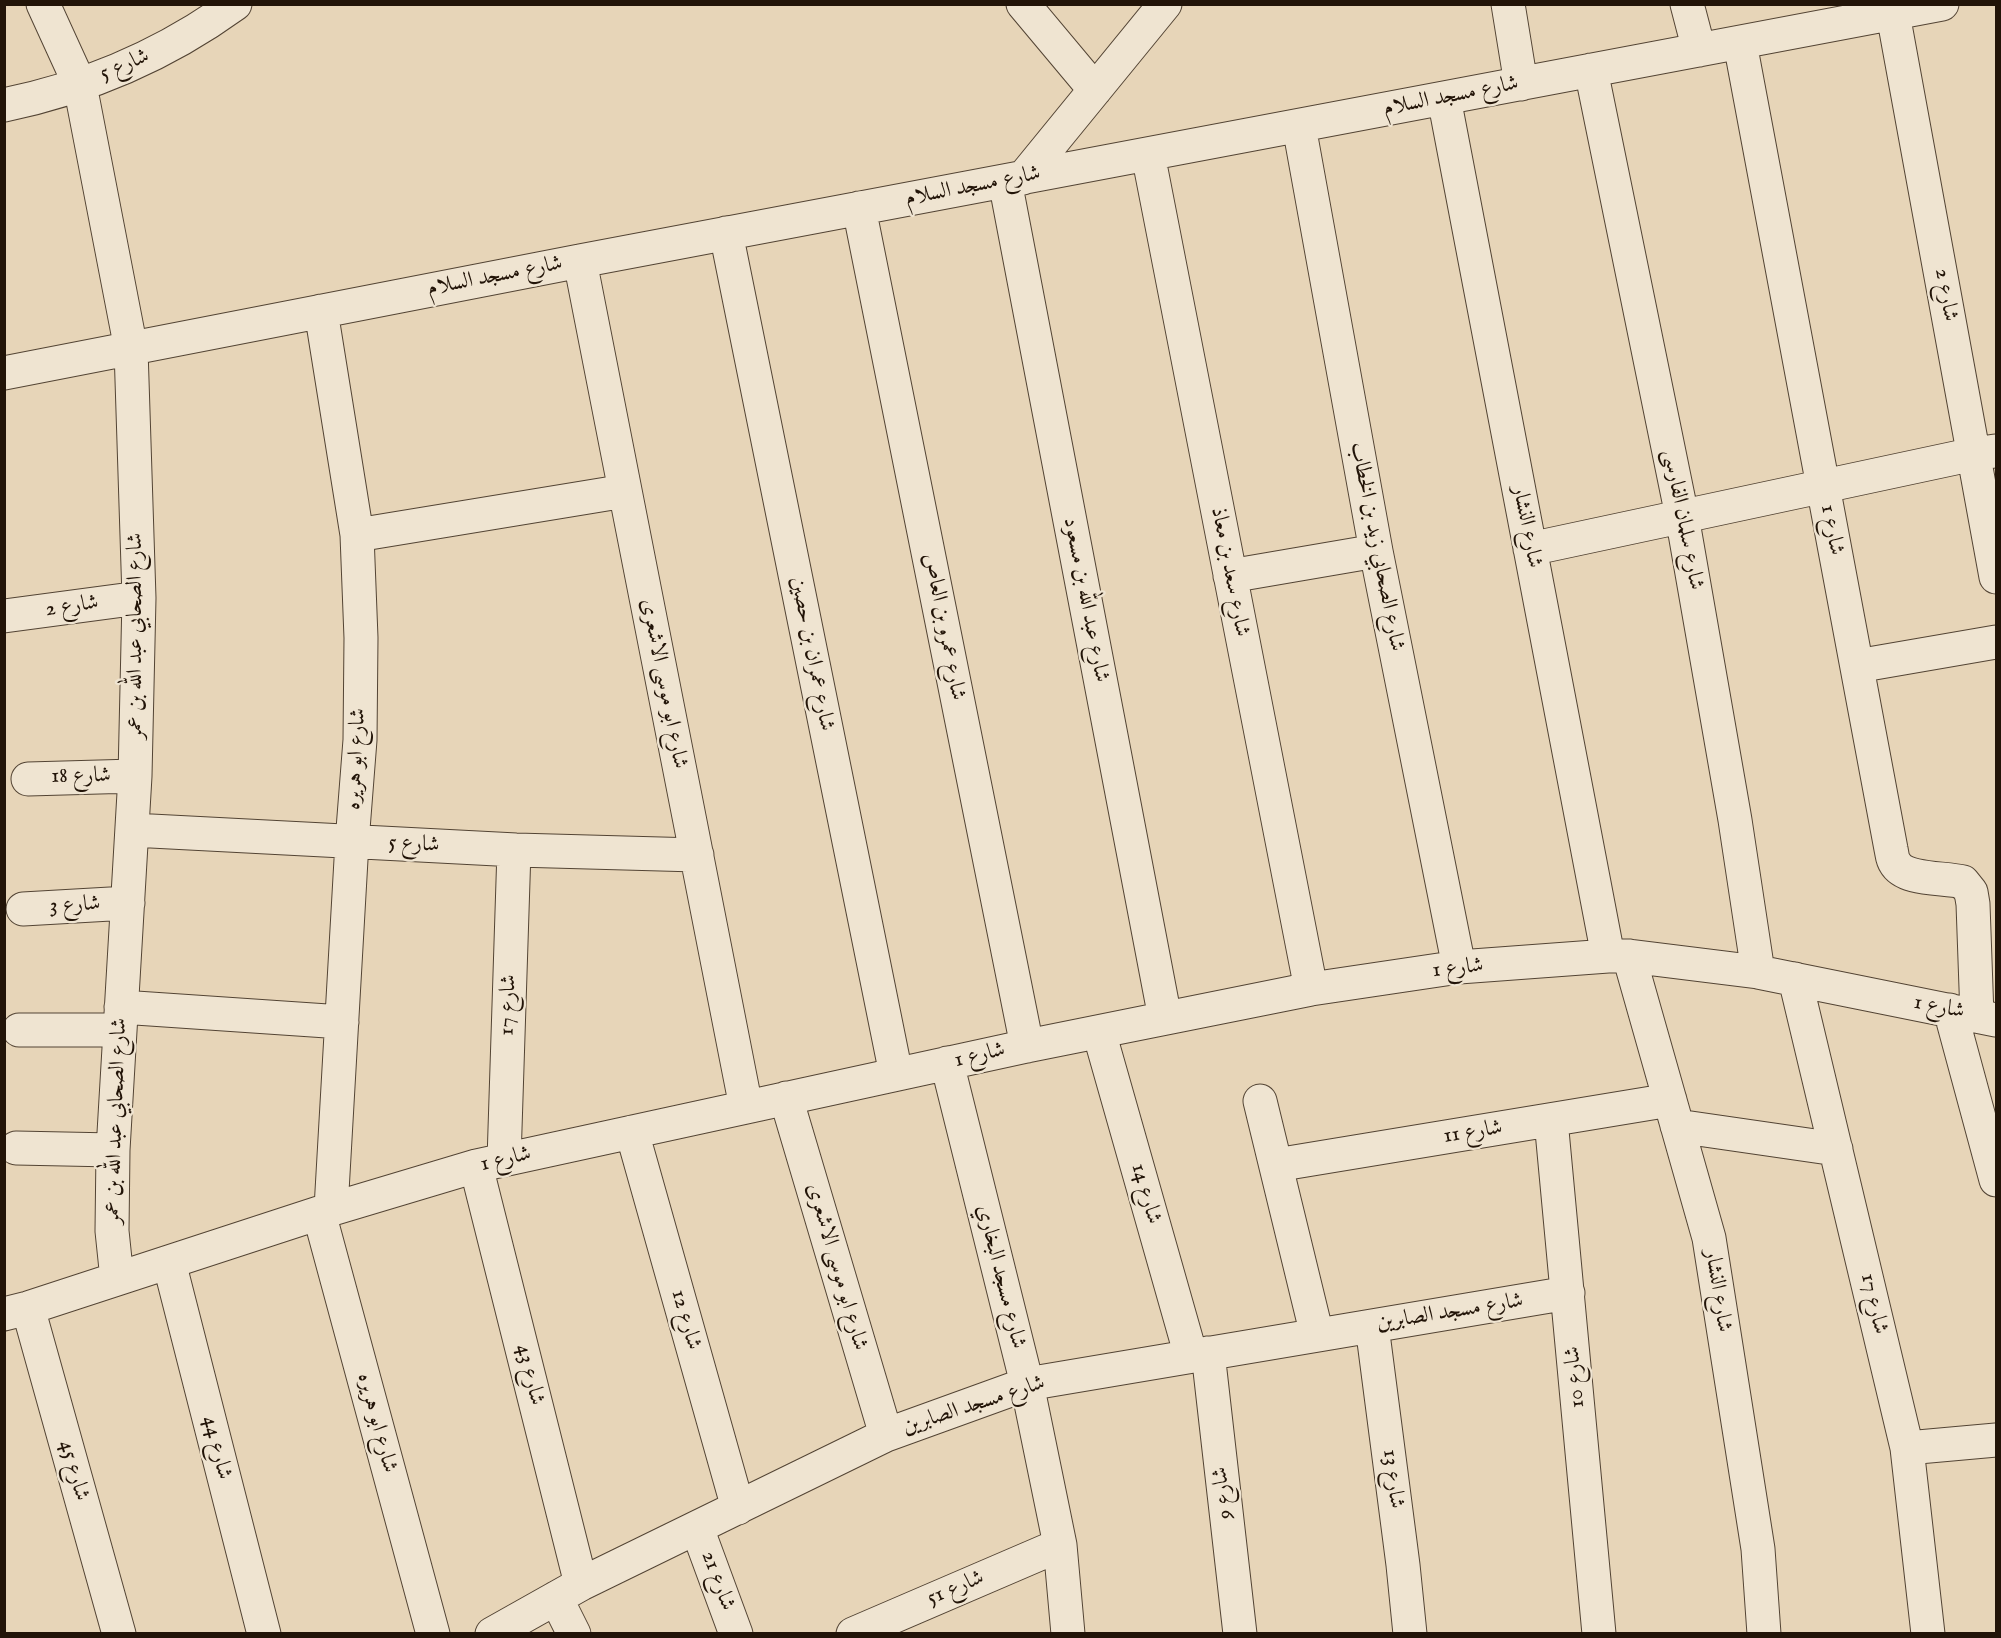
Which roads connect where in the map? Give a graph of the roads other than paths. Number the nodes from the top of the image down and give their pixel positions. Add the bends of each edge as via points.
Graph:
1 (43, 4) edge
2 (235, 4) edge
3 (1023, 4) edge
4 (1165, 4) edge
5 (1508, 4) edge
6 (1687, 4) edge
7 (1942, 4) edge
8 (1893, 14) junction
9 (1740, 42) junction
10 (1699, 50) junction
11 (1591, 70) junction
12 (1521, 84) junction
13 (80, 85) junction
14 (1095, 90) junction
15 (1444, 98) junction
16 (4, 105) edge
17 (1299, 126) junction
18 (1148, 154) junction
19 (1014, 179) junction
20 (859, 208) junction
21 (726, 233) junction
22 (580, 261) junction
23 (321, 311) junction
24 (130, 348) junction
25 (4, 373) edge
26 (1985, 452) edge
27 (1823, 486) junction
28 (625, 491) junction
29 (1682, 516) junction
30 (357, 536) junction
31 (1530, 549) junction
32 (1376, 551) junction
33 (1230, 576) junction
34 (1996, 577) edge
35 (139, 598) junction
36 (4, 616) edge
37 (1996, 642) edge
38 (1857, 666) junction
39 (135, 776) junction
40 (28, 779) dead end
41 (132, 831) junction
42 (352, 842) junction
43 (514, 850) junction
44 (697, 855) junction
45 (128, 903) junction
46 (23, 909) dead end
47 (1619, 956) junction
48 (1460, 967) junction
49 (1758, 972) junction
50 (1795, 979) junction
51 (1311, 989) junction
52 (1974, 1015) edge
53 (121, 1018) junction
54 (1165, 1018) junction
55 (342, 1022) junction
56 (19, 1030) dead end
57 (1099, 1032) junction
58 (1027, 1046) junction
59 (947, 1063) junction
60 (896, 1074) junction
61 (786, 1098) junction
62 (1260, 1101) dead end
63 (746, 1107) junction
64 (1673, 1113) junction
65 (1551, 1120) junction
66 (632, 1132) junction
67 (16, 1148) dead end
68 (1836, 1149) junction
69 (113, 1150) junction
70 (490, 1163) junction
71 (1276, 1165) junction
72 (1996, 1180) edge
73 (325, 1211) junction
74 (169, 1262) junction
75 (117, 1279) junction
76 (1568, 1293) junction
77 (16, 1311) edge
78 (1372, 1326) junction
79 (1317, 1335) junction
80 (1199, 1355) junction
81 (1027, 1384) junction
82 (886, 1436) junction
83 (1996, 1440) edge
84 (1907, 1448) junction
85 (738, 1508) junction
86 (697, 1528) junction
87 (1060, 1545) junction
88 (569, 1591) junction
89 (118, 1634) edge
90 (264, 1634) edge
91 (433, 1634) edge
92 (492, 1634) edge
93 (574, 1634) edge
94 (736, 1634) edge
95 (853, 1634) edge
96 (1068, 1634) edge
97 (1240, 1634) edge
98 (1410, 1634) edge
99 (1599, 1634) edge
100 (1764, 1634) edge
101 (1928, 1634) edge

1 - 13 street, شارع الصحابي عبد الله بن عمر
2 - 13 street, شارع 5 via 147,58
3 - 14 street
4 - 14 street
5 - 12 street
6 - 10 street
7 - 8 street, شارع مسجد السلام
8 - 9 street, شارع مسجد السلام
8 - 26 street, شارع 2
9 - 10 street, شارع مسجد السلام
9 - 27 street, شارع 1
10 - 11 street, شارع مسجد السلام
11 - 12 street, شارع مسجد السلام
11 - 29 street, شارع سلمان الفارسى
12 - 15 street, شارع مسجد السلام
13 - 16 street, شارع 5
13 - 24 street, شارع الصحابي عبد الله بن عمر
14 - 19 street
15 - 17 street, شارع مسجد السلام
15 - 31 street, شارع النشار
17 - 18 street, شارع مسجد السلام
17 - 32 street, شارع الصحابي زيد بن الخطاب
18 - 19 street, شارع مسجد السلام
18 - 33 street, شارع سعد بن معاذ
19 - 20 street, شارع مسجد السلام
19 - 54 street, شارع عبد الله بن مسعود
20 - 21 street, شارع مسجد السلام
20 - 58 street, شارع عمرو بن العاص
21 - 22 street, شارع مسجد السلام
21 - 60 street, شارع عمران بن حصين
22 - 23 street, شارع مسجد السلام
22 - 28 street, شارع ابو موسى الاشعرى
23 - 24 street, شارع مسجد السلام
23 - 30 street, شارع ابو هريره
24 - 25 street, شارع مسجد السلام
24 - 35 street, شارع الصحابي عبد الله بن عمر
26 - 27 street, شارع 1
26 - 34 street, شارع 2
27 - 29 street, شارع 1
27 - 38 street, شارع 1
28 - 30 street
28 - 44 street, شارع ابو موسى الاشعرى
29 - 31 street, شارع 1
29 - 49 street, شارع سلمان الفارسى via 1734,808
30 - 42 street, شارع ابو هريره via 360,740
31 - 47 street, شارع النشار
32 - 33 street
32 - 48 street, شارع الصحابي زيد بن الخطاب
33 - 51 street, شارع سعد بن معاذ
35 - 36 street, شارع 2
35 - 39 street, شارع الصحابي عبد الله بن عمر
37 - 38 street
38 - 52 street, شارع 1 via 1894,862 1903,872 1963,882 1971,892
39 - 40 street, شارع 18
39 - 41 street, شارع الصحابي عبد الله بن عمر
41 - 42 street, شارع 5
41 - 45 street, شارع الصحابي عبد الله بن عمر
42 - 43 street, شارع 5
42 - 55 street, شارع ابو هريره
43 - 44 street, شارع 5
43 - 70 street, شارع 17
44 - 63 street, شارع ابو موسى الاشعرى
45 - 46 street, شارع 3
45 - 53 street, شارع الصحابي عبد الله بن عمر
47 - 48 street, شارع 1
47 - 49 street, شارع 1
47 - 64 street, شارع النشار
48 - 51 street, شارع 1
49 - 50 street, شارع 1
50 - 52 street, شارع 1
50 - 68 street, شارع 17
51 - 54 street, شارع 1
52 - 72 street
53 - 55 street
53 - 56 street
53 - 69 street, شارع الصحابي عبد الله بن عمر
54 - 57 street, شارع 1
55 - 73 street, شارع ابو هريره
57 - 58 street, شارع 1
57 - 80 street, شارع 14
58 - 59 street, شارع 1
59 - 60 street, شارع 1
59 - 81 street, شارع مسجد البخاري
60 - 61 street, شارع 1
61 - 63 street, شارع 1
61 - 82 street, شارع ابو موسى الاشعرى
62 - 71 street
63 - 66 street, شارع 1
64 - 65 street, شارع 11
64 - 68 street, شارع 11
64 - 100 street, شارع النشار via 1709,1238 1758,1549
65 - 71 street, شارع 11
65 - 76 street, شارع 10
66 - 70 street, شارع 1
66 - 85 street, شارع 12
67 - 69 street
68 - 84 street, شارع 17
69 - 75 street, شارع الصحابي عبد الله بن عمر via 112,1231
70 - 73 street, شارع 1
70 - 88 street, شارع 43
71 - 79 street
73 - 74 street, شارع 1
73 - 91 street, شارع ابو هريره
74 - 75 street, شارع 1
74 - 90 street, شارع 44
75 - 77 street, شارع 1
76 - 78 street, شارع مسجد الصابرين
76 - 99 street, شارع 10
77 - 89 street, شارع 45
78 - 79 street, شارع مسجد الصابرين
78 - 98 street, شارع 13
79 - 80 street, شارع مسجد الصابرين
80 - 81 street, شارع مسجد الصابرين
80 - 97 street, شارع 9
81 - 82 street, شارع مسجد الصابرين
81 - 87 street, شارع مسجد البخاري
82 - 85 street, شارع مسجد الصابرين
83 - 84 street
84 - 101 street, شارع 17
85 - 86 street, شارع مسجد الصابرين
86 - 88 street, شارع مسجد الصابرين
86 - 94 street, شارع 21
87 - 95 street, شارع 51
87 - 96 street, شارع مسجد البخاري
88 - 92 street, شارع مسجد الصابرين
88 - 93 street, شارع 43

